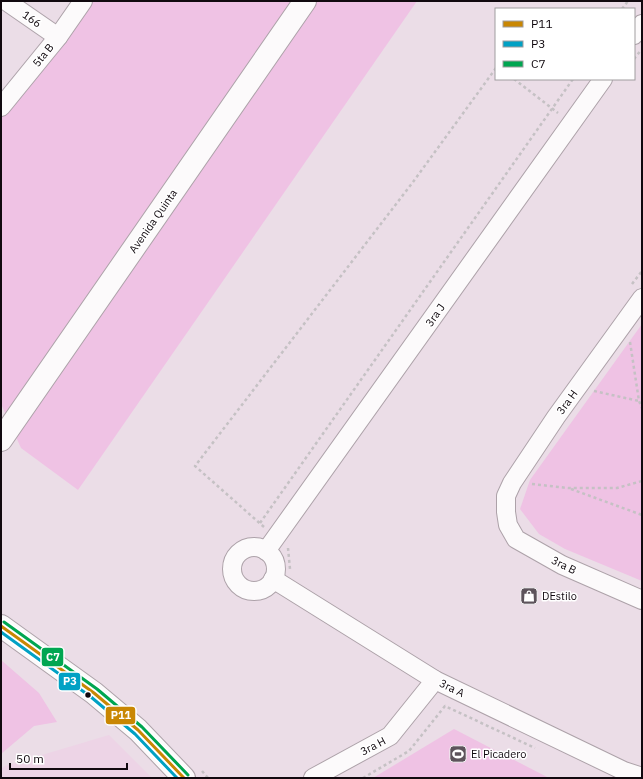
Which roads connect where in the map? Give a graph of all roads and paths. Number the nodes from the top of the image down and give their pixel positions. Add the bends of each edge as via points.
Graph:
1 (6, 1) edge
2 (83, 1) edge
3 (305, 1) edge
4 (642, 24) edge
5 (635, 34) edge
6 (58, 37) junction
7 (642, 48) edge
8 (635, 58) edge
9 (495, 69) edge
10 (515, 80) edge
11 (572, 80) edge
12 (602, 80) edge
13 (1, 107) edge
14 (552, 108) junction
15 (571, 123) junction
16 (642, 271) edge
17 (635, 294) edge
18 (627, 319) junction
19 (578, 387) junction
20 (639, 401) junction
21 (642, 408) edge
22 (1, 440) edge
23 (642, 481) edge
24 (512, 483) junction
25 (568, 488) junction
26 (506, 512) joint
27 (642, 515) edge
28 (260, 523) junction
29 (277, 546) junction
30 (297, 574) dead end
31 (273, 579) junction
32 (642, 600) edge
33 (1, 626) edge
34 (435, 680) junction
35 (535, 749) dead end
36 (624, 775) edge
37 (642, 777) edge
38 (184, 778) edge
39 (313, 778) edge
40 (364, 778) edge

1 - 6 street, 166
2 - 6 street, 5ta B
3 - 22 main road, Avenida Quinta
4 - 5 street
6 - 13 street, 5ta B
7 - 8 path
9 - 28 path via 413,182 195,466
10 - 14 path
11 - 14 path
12 - 15 street, 3ra J
14 - 15 path
14 - 28 path
15 - 29 street, 3ra J
16 - 17 path
17 - 18 street, 3ra H
18 - 19 street, 3ra H
18 - 20 path
19 - 20 path
19 - 24 street, 3ra H
20 - 21 path
23 - 25 path via 617,488
24 - 25 path
24 - 26 street, 3ra H via 506,496
25 - 27 path
26 - 32 street, 3ra B via 508,524 516,539 562,565
28 - 29 path
29 - 30 path via 290,569
29 - 31 street
29 - 31 street via 242,552 237,556 232,569 237,582 248,590 263,589
31 - 34 street, 3ra A
33 - 38 main road via 100,697 138,730
34 - 36 street, 3ra A
34 - 39 street, 3ra H via 390,736
35 - 40 path via 444,706 409,751
36 - 37 street, 3ra A

